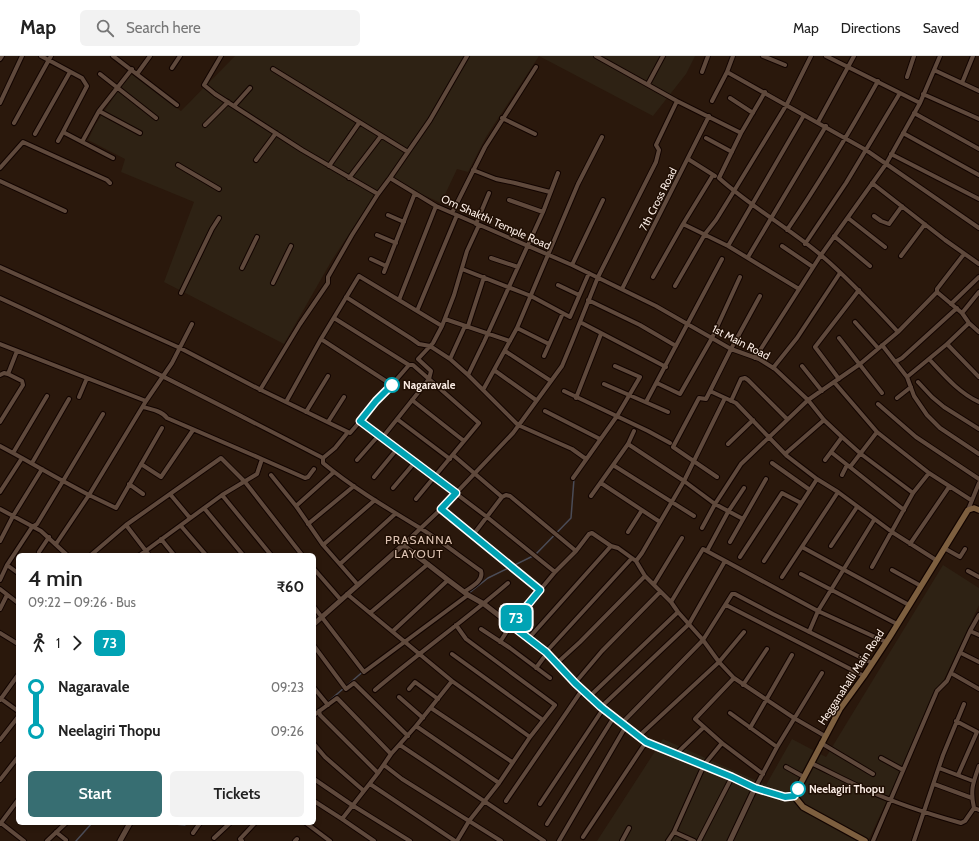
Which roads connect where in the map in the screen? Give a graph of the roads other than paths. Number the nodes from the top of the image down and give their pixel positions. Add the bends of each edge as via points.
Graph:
1 (2, 56) edge
2 (22, 56) edge
3 (41, 56) edge
4 (113, 56) edge
5 (150, 56) edge
6 (180, 56) edge
7 (221, 56) edge
8 (467, 56) edge
9 (596, 56) edge
10 (662, 56) edge
11 (708, 56) edge
12 (733, 56) edge
13 (763, 56) edge
14 (811, 56) edge
15 (826, 56) edge
16 (854, 56) edge
17 (914, 56) edge
18 (940, 56) edge
19 (973, 56) edge
20 (50, 58) edge
21 (604, 58) edge
22 (0, 59) edge
23 (785, 65) dead end
24 (536, 67) dead end
25 (848, 67) junction
26 (172, 68) dead end
27 (132, 69) junction
28 (273, 69) dead end
29 (934, 70) junction
30 (70, 72) junction
31 (702, 72) dead end
32 (727, 72) junction
33 (100, 74) dead end
34 (137, 74) junction
35 (907, 77) dead end
36 (878, 81) junction
37 (962, 83) junction
38 (648, 84) junction
39 (118, 87) junction
40 (250, 88) dead end
41 (979, 91) edge
42 (765, 92) junction
43 (900, 93) junction
44 (923, 94) junction
45 (730, 98) dead end
46 (677, 100) junction
47 (712, 101) dead end
48 (228, 102) junction
49 (0, 103) edge
50 (920, 103) junction
51 (787, 104) junction
52 (177, 105) dead end
53 (234, 106) junction
54 (99, 111) junction
55 (753, 113) junction
56 (914, 113) junction
57 (804, 114) junction
58 (709, 116) junction
59 (156, 118) dead end
60 (502, 118) junction
61 (979, 119) edge
62 (818, 122) junction
63 (14, 123) dead end
64 (359, 123) junction
65 (205, 125) dead end
66 (826, 126) junction
67 (63, 132) junction
68 (140, 133) dead end
69 (35, 134) dead end
70 (276, 134) junction
71 (535, 134) dead end
72 (741, 134) junction
73 (903, 134) junction
74 (380, 136) junction
75 (602, 137) dead end
76 (706, 138) dead end
77 (846, 138) junction
78 (58, 141) dead end
79 (82, 142) junction
80 (979, 148) edge
81 (866, 150) junction
82 (408, 152) junction
83 (732, 152) junction
84 (892, 154) junction
85 (113, 158) dead end
86 (688, 159) junction
87 (256, 160) dead end
88 (886, 164) junction
89 (178, 165) dead end
90 (329, 166) junction
91 (0, 168) edge
92 (473, 170) junction
93 (558, 173) dead end
94 (713, 175) junction
95 (979, 175) edge
96 (349, 178) junction
97 (390, 178) junction
98 (719, 178) junction
99 (0, 181) edge
100 (110, 183) dead end
101 (872, 183) junction
102 (220, 189) dead end
103 (550, 192) junction
104 (734, 192) junction
105 (415, 193) junction
106 (489, 193) dead end
107 (378, 194) junction
108 (979, 199) edge
109 (509, 200) dead end
110 (603, 200) dead end
111 (752, 205) junction
112 (436, 206) junction
113 (902, 206) junction
114 (65, 211) dead end
115 (543, 212) junction
116 (452, 213) junction
117 (388, 215) dead end
118 (458, 216) junction
119 (874, 216) dead end
120 (219, 218) dead end
121 (770, 218) junction
122 (848, 218) junction
123 (404, 222) junction
124 (477, 224) junction
125 (683, 224) junction
126 (924, 224) junction
127 (979, 228) edge
128 (787, 230) junction
129 (705, 234) junction
130 (377, 235) dead end
131 (834, 236) junction
132 (257, 237) dead end
133 (396, 243) junction
134 (805, 244) junction
135 (291, 246) dead end
136 (527, 246) junction
137 (728, 246) junction
138 (782, 246) dead end
139 (885, 247) dead end
140 (964, 254) junction
141 (548, 255) junction
142 (821, 255) junction
143 (901, 256) dead end
144 (748, 257) junction
145 (491, 258) dead end
146 (722, 259) dead end
147 (371, 260) dead end
148 (979, 264) edge
149 (572, 265) junction
150 (386, 266) junction
151 (870, 266) dead end
152 (0, 267) edge
153 (518, 267) junction
154 (813, 267) junction
155 (242, 268) dead end
156 (462, 269) junction
157 (384, 272) dead end
158 (589, 273) junction
159 (840, 273) junction
160 (484, 277) junction
161 (598, 277) junction
162 (654, 277) dead end
163 (740, 277) dead end
164 (979, 277) edge
165 (273, 283) dead end
166 (558, 285) dead end
167 (675, 286) dead end
168 (508, 288) junction
169 (622, 289) junction
170 (799, 289) junction
171 (858, 290) junction
172 (937, 292) junction
173 (979, 292) edge
174 (181, 293) dead end
175 (579, 295) junction
176 (530, 296) junction
177 (760, 296) dead end
178 (346, 297) junction
179 (0, 298) edge
180 (399, 300) junction
181 (588, 300) junction
182 (951, 304) junction
183 (957, 308) junction
184 (417, 311) junction
185 (962, 313) junction
186 (563, 314) junction
187 (334, 318) junction
188 (445, 319) junction
189 (580, 322) junction
190 (855, 322) dead end
191 (970, 323) junction
192 (192, 324) dead end
193 (688, 324) junction
194 (442, 326) junction
195 (466, 326) junction
196 (517, 328) junction
197 (898, 332) junction
198 (979, 332) edge
199 (488, 333) junction
200 (601, 334) junction
201 (712, 338) junction
202 (839, 338) dead end
203 (320, 340) junction
204 (510, 341) junction
205 (0, 344) edge
206 (549, 344) junction
207 (882, 344) junction
208 (947, 344) junction
209 (430, 346) junction
210 (676, 346) junction
211 (180, 348) junction
212 (878, 348) junction
213 (731, 349) junction
214 (17, 351) junction
215 (505, 351) junction
216 (544, 356) dead end
217 (755, 358) junction
218 (450, 359) junction
219 (929, 359) junction
220 (896, 362) junction
221 (860, 364) junction
222 (409, 365) junction
223 (615, 366) dead end
224 (802, 366) dead end
225 (666, 367) junction
226 (773, 368) junction
227 (494, 370) junction
228 (8, 374) junction
229 (0, 375) edge
230 (468, 375) junction
231 (163, 376) junction
232 (328, 376) dead end
233 (979, 376) edge
234 (907, 377) junction
235 (87, 378) junction
236 (429, 379) junction
237 (839, 379) junction
238 (551, 381) junction
239 (834, 382) junction
240 (918, 382) dead end
241 (657, 383) junction
242 (604, 384) dead end
243 (392, 385) junction
244 (911, 387) junction
245 (260, 390) junction
246 (483, 390) junction
247 (564, 391) dead end
248 (710, 391) junction
249 (822, 391) junction
250 (882, 393) dead end
251 (629, 395) junction
252 (47, 396) dead end
253 (79, 397) dead end
254 (344, 397) dead end
255 (576, 398) junction
256 (726, 398) junction
257 (897, 398) dead end
258 (70, 399) dead end
259 (412, 400) junction
260 (536, 400) junction
261 (808, 400) junction
262 (731, 401) junction
263 (146, 402) junction
264 (286, 402) junction
265 (646, 402) junction
266 (979, 402) edge
267 (878, 404) dead end
268 (143, 407) junction
269 (546, 411) dead end
270 (306, 412) junction
271 (668, 412) dead end
272 (103, 414) dead end
273 (617, 416) junction
274 (397, 419) junction
275 (787, 419) junction
276 (753, 420) junction
277 (824, 420) junction
278 (360, 421) junction
279 (0, 422) edge
280 (328, 422) junction
281 (518, 425) junction
282 (162, 428) dead end
283 (979, 429) edge
284 (193, 430) junction
285 (634, 431) dead end
286 (348, 432) junction
287 (877, 432) junction
288 (769, 436) junction
289 (381, 437) junction
290 (842, 437) junction
291 (600, 439) junction
292 (464, 441) junction
293 (670, 443) dead end
294 (628, 444) junction
295 (728, 444) dead end
296 (0, 446) edge
297 (397, 449) junction
298 (831, 452) junction
299 (13, 453) junction
300 (785, 454) junction
301 (861, 454) junction
302 (979, 454) edge
303 (451, 457) junction
304 (22, 458) junction
305 (323, 458) junction
306 (262, 459) junction
307 (586, 459) junction
308 (357, 460) dead end
309 (825, 460) dead end
310 (415, 462) junction
311 (694, 462) junction
312 (32, 463) junction
313 (772, 463) dead end
314 (141, 464) junction
315 (613, 465) junction
316 (849, 466) junction
317 (42, 469) junction
318 (314, 469) dead end
319 (334, 472) junction
320 (475, 473) junction
321 (929, 473) junction
322 (271, 475) dead end
323 (842, 475) dead end
324 (374, 477) dead end
325 (434, 477) junction
326 (717, 477) dead end
327 (573, 478) dead end
328 (766, 479) dead end
329 (818, 479) junction
330 (979, 479) edge
331 (684, 480) junction
332 (63, 481) junction
333 (245, 482) junction
334 (601, 483) junction
335 (979, 483) edge
336 (129, 484) junction
337 (354, 486) junction
338 (949, 487) junction
339 (393, 488) dead end
340 (744, 488) dead end
341 (810, 490) junction
342 (0, 492) edge
343 (838, 492) junction
344 (456, 493) junction
345 (913, 493) junction
346 (143, 494) dead end
347 (170, 494) junction
348 (89, 495) junction
349 (222, 495) junction
350 (591, 496) dead end
351 (502, 497) junction
352 (416, 499) dead end
353 (375, 500) junction
354 (971, 500) junction
355 (672, 502) junction
356 (715, 504) junction
357 (801, 504) junction
358 (296, 506) junction
359 (857, 507) junction
360 (204, 508) junction
361 (0, 509) edge
362 (441, 509) junction
363 (642, 510) junction
364 (904, 510) junction
365 (968, 510) junction
366 (979, 510) edge
367 (728, 512) junction
368 (395, 514) junction
369 (13, 516) junction
370 (694, 516) dead end
371 (487, 517) junction
372 (190, 518) junction
373 (742, 519) junction
374 (874, 520) junction
375 (660, 522) junction
376 (308, 524) junction
377 (126, 525) junction
378 (181, 526) junction
379 (32, 527) junction
380 (702, 528) dead end
381 (421, 529) junction
382 (628, 532) dead end
383 (892, 532) junction
384 (473, 535) junction
385 (49, 538) junction
386 (682, 538) dead end
387 (161, 539) junction
388 (0, 541) edge
389 (730, 542) dead end
390 (56, 544) junction
391 (910, 544) junction
392 (323, 545) junction
393 (403, 545) junction
394 (611, 546) junction
395 (831, 546) dead end
396 (802, 547) junction
397 (944, 548) junction
398 (965, 549) dead end
399 (146, 551) junction
400 (576, 551) junction
401 (707, 551) junction
402 (38, 552) dead end
403 (62, 553) edge
404 (93, 553) edge
405 (143, 553) edge
406 (172, 553) edge
407 (204, 553) edge
408 (241, 553) edge
409 (270, 553) edge
410 (300, 553) edge
411 (740, 557) dead end
412 (634, 560) junction
413 (936, 560) junction
414 (725, 561) junction
415 (764, 561) dead end
416 (340, 564) junction
417 (428, 564) junction
418 (7, 566) junction
419 (872, 567) dead end
420 (843, 569) junction
421 (892, 570) dead end
422 (968, 571) dead end
423 (16, 572) edge
424 (316, 572) edge
425 (555, 572) junction
426 (801, 574) dead end
427 (645, 576) junction
428 (782, 577) dead end
429 (979, 577) edge
430 (0, 580) edge
431 (448, 580) junction
432 (508, 583) dead end
433 (654, 584) junction
434 (358, 585) junction
435 (921, 586) junction
436 (0, 589) edge
437 (540, 590) junction
438 (832, 590) junction
439 (660, 592) junction
440 (347, 594) junction
441 (466, 594) junction
442 (7, 595) junction
443 (341, 600) junction
444 (16, 602) edge
445 (671, 602) junction
446 (484, 604) junction
447 (726, 605) junction
448 (909, 605) junction
449 (0, 609) edge
450 (316, 610) edge
451 (818, 611) junction
452 (370, 612) junction
453 (678, 612) junction
454 (979, 615) edge
455 (322, 617) junction
456 (316, 622) edge
457 (689, 624) junction
458 (897, 624) junction
459 (456, 625) junction
460 (511, 625) junction
461 (480, 629) dead end
462 (393, 631) junction
463 (970, 631) junction
464 (744, 632) dead end
465 (809, 632) junction
466 (0, 633) edge
467 (979, 635) edge
468 (529, 638) junction
469 (703, 640) junction
470 (404, 641) junction
471 (500, 642) junction
472 (886, 642) junction
473 (16, 643) edge
474 (316, 649) edge
475 (767, 649) dead end
476 (419, 653) junction
477 (547, 653) junction
478 (961, 653) junction
479 (452, 654) dead end
480 (792, 655) dead end
481 (719, 662) junction
482 (979, 662) edge
483 (556, 663) junction
484 (872, 663) junction
485 (536, 668) junction
486 (822, 673) dead end
487 (951, 673) junction
488 (864, 676) junction
489 (16, 678) edge
490 (550, 678) dead end
491 (734, 678) junction
492 (452, 681) junction
493 (575, 683) junction
494 (743, 685) junction
495 (409, 689) dead end
496 (979, 689) edge
497 (316, 690) edge
498 (375, 690) dead end
499 (582, 690) junction
500 (590, 696) junction
501 (399, 698) dead end
502 (0, 699) edge
503 (438, 699) junction
504 (766, 700) junction
505 (964, 704) dead end
506 (328, 705) junction
507 (431, 708) junction
508 (602, 708) junction
509 (16, 711) edge
510 (319, 711) junction
511 (316, 713) edge
512 (730, 713) dead end
513 (614, 717) junction
514 (423, 718) junction
515 (794, 718) junction
516 (16, 720) edge
517 (543, 720) junction
518 (956, 721) junction
519 (624, 724) junction
520 (416, 726) junction
521 (704, 727) junction
522 (979, 727) edge
523 (750, 728) junction
524 (978, 732) edge
525 (408, 736) junction
526 (530, 736) junction
527 (640, 736) junction
528 (825, 736) junction
529 (0, 740) edge
530 (646, 742) junction
531 (722, 743) junction
532 (821, 743) junction
533 (400, 745) junction
534 (316, 746) edge
535 (777, 748) junction
536 (392, 754) junction
537 (676, 754) junction
538 (881, 758) dead end
539 (16, 760) edge
540 (512, 762) junction
541 (811, 763) junction
542 (384, 765) junction
543 (704, 765) junction
544 (786, 766) dead end
545 (979, 766) edge
546 (939, 768) junction
547 (903, 770) junction
548 (378, 773) junction
549 (763, 774) junction
550 (873, 774) dead end
551 (958, 775) junction
552 (732, 777) junction
553 (804, 777) junction
554 (0, 780) edge
555 (316, 780) edge
556 (973, 781) junction
557 (499, 783) junction
558 (370, 784) junction
559 (934, 784) junction
560 (755, 788) junction
561 (364, 791) junction
562 (794, 796) junction
563 (972, 798) junction
564 (890, 800) junction
565 (506, 801) dead end
566 (316, 802) edge
567 (484, 802) junction
568 (16, 803) edge
569 (540, 804) dead end
570 (352, 805) junction
571 (14, 806) joint
572 (974, 808) junction
573 (979, 810) edge
574 (924, 812) junction
575 (342, 819) junction
576 (469, 821) junction
577 (0, 823) edge
578 (547, 824) dead end
579 (64, 825) edge
580 (129, 825) edge
581 (199, 825) edge
582 (228, 825) edge
583 (253, 825) edge
584 (309, 825) edge
585 (629, 828) dead end
586 (56, 832) junction
587 (674, 832) junction
588 (193, 833) dead end
589 (583, 837) dead end
590 (214, 838) dead end
591 (66, 840) edge
592 (24, 841) edge
593 (47, 841) edge
594 (120, 841) edge
595 (242, 841) edge
596 (330, 841) edge
597 (374, 841) edge
598 (410, 841) edge
599 (456, 841) edge
600 (501, 841) edge
601 (544, 841) edge
602 (559, 841) edge
603 (622, 841) edge
604 (668, 841) edge
605 (694, 841) edge
606 (699, 841) edge
607 (730, 841) edge
608 (864, 841) edge
609 (873, 841) edge
610 (914, 841) edge

1 - 22 street
2 - 49 street
3 - 20 street
4 - 27 street
5 - 34 street
6 - 26 street
7 - 48 street via 204,85
8 - 82 street
9 - 21 street
10 - 38 street
11 - 31 street
12 - 32 street
13 - 23 street
14 - 51 street
15 - 25 street
16 - 25 street
17 - 35 street
18 - 29 street
19 - 37 street
20 - 30 street
20 - 63 street
21 - 38 street
24 - 60 street
25 - 36 street
25 - 62 street
27 - 34 street
27 - 39 street
28 - 64 street
29 - 37 street
29 - 44 street
30 - 67 street via 82,78 87,86
30 - 69 street
32 - 42 street
32 - 47 street
33 - 39 street
34 - 52 street
36 - 43 street
36 - 77 street
37 - 41 street
38 - 46 street
39 - 54 street
39 - 59 street
40 - 53 street
42 - 51 street
42 - 55 street
43 - 50 street
43 - 81 street
44 - 50 street
44 - 61 street
45 - 55 street
46 - 58 street
46 - 161 street via 656,145 659,150 656,162
48 - 53 street
48 - 65 street
50 - 56 street
51 - 57 street
51 - 104 street
53 - 70 street
54 - 68 street
54 - 79 street
55 - 72 street
56 - 73 street
56 - 80 street
57 - 62 street
57 - 111 street
58 - 72 street
58 - 86 street, 7th Cross Road
60 - 71 street
60 - 92 street
62 - 66 street
64 - 74 street
64 - 90 street
66 - 77 street
66 - 121 street
67 - 78 street
67 - 79 street
70 - 87 street
70 - 90 street
72 - 83 street
73 - 84 street
73 - 95 street
74 - 82 street
74 - 96 street
75 - 141 street via 578,184
76 - 83 street
77 - 81 street
77 - 128 street
79 - 85 street
81 - 88 street
81 - 134 street
82 - 97 street
83 - 98 street
84 - 88 street
84 - 108 street
86 - 94 street
86 - 169 street, 7th Cross Road
88 - 101 street
88 - 127 street
89 - 102 street
90 - 96 street
91 - 100 street via 23,142
92 - 103 street via 496,179
92 - 116 street
93 - 103 street
94 - 98 street
94 - 125 street
96 - 107 street
97 - 105 street, Om Shakthi Temple Road
97 - 107 street
98 - 104 street
99 - 114 street
101 - 113 street
101 - 122 street
103 - 115 street
104 - 111 street
104 - 129 street
105 - 112 street, Om Shakthi Temple Road
105 - 123 street
106 - 124 street
107 - 245 street via 328,277 328,283
109 - 115 street
110 - 149 street
111 - 121 street
111 - 137 street
112 - 116 street, Om Shakthi Temple Road
112 - 180 street
113 - 119 street via 889,224
113 - 126 street
115 - 136 street
116 - 118 street, Om Shakthi Temple Road
117 - 123 street
118 - 124 street, Om Shakthi Temple Road
118 - 184 street
120 - 174 street
121 - 128 street
121 - 144 street
122 - 131 street
122 - 139 street
123 - 133 street
124 - 136 street, Om Shakthi Temple Road
124 - 156 street
125 - 129 street
125 - 162 street
126 - 140 street
126 - 143 street
128 - 134 street
129 - 137 street
129 - 167 street
130 - 133 street
131 - 142 street
131 - 151 street
132 - 155 street
133 - 150 street
134 - 142 street
135 - 165 street
136 - 141 street, Om Shakthi Temple Road
136 - 153 street
137 - 144 street
138 - 154 street
140 - 148 street
140 - 172 street
141 - 149 street, Om Shakthi Temple Road
141 - 176 street
142 - 154 street
142 - 159 street
144 - 170 street
145 - 153 street
146 - 193 street
147 - 150 street
149 - 158 street, Om Shakthi Temple Road
150 - 157 street
152 - 211 street
153 - 168 street
154 - 170 street
156 - 160 street
156 - 188 street
158 - 161 street, Om Shakthi Temple Road
158 - 175 street
159 - 171 street
159 - 226 street via 797,338
160 - 168 street
160 - 195 street
161 - 169 street, 1st Main Road
161 - 181 street
163 - 201 street
164 - 182 street
166 - 175 street
168 - 176 street
168 - 199 street
169 - 193 street, 1st Main Road
170 - 217 street
171 - 197 street
171 - 237 street via 815,347
172 - 182 street
172 - 197 street
173 - 185 street
175 - 186 street via 570,317
176 - 186 street
176 - 196 street
177 - 213 street
178 - 180 street via 359,276
178 - 187 street
178 - 209 street via 419,344
179 - 231 street
180 - 184 street
181 - 189 street
181 - 210 street
182 - 183 street
183 - 185 street
183 - 220 street
184 - 194 street
185 - 191 street
186 - 206 street
187 - 203 street
187 - 222 street
188 - 194 street
188 - 195 street
189 - 200 street
189 - 238 street via 562,366
190 - 212 street
191 - 198 street
191 - 208 street
192 - 211 street
193 - 201 street, 1st Main Road
193 - 210 street
194 - 209 street
195 - 199 street
195 - 218 street
196 - 204 street
196 - 206 street
197 - 207 street
199 - 204 street
199 - 230 street
200 - 225 street
200 - 255 street
201 - 213 street, 1st Main Road
201 - 241 street via 680,394
202 - 221 street
203 - 243 street
203 - 264 street
204 - 215 street
205 - 214 street
206 - 216 street
207 - 212 street
207 - 220 street
208 - 219 street
208 - 233 street
209 - 218 street
209 - 236 street via 418,359 431,371
210 - 225 street
211 - 231 street
211 - 245 street
212 - 221 street
213 - 217 street, 1st Main Road
213 - 248 street
214 - 228 street
214 - 235 street
215 - 227 street
215 - 238 street
217 - 226 street, 1st Main Road
218 - 230 street
219 - 234 street
219 - 266 street via 947,380
220 - 234 street
221 - 237 street
221 - 250 street
222 - 236 street via 413,365
222 - 243 street
223 - 251 street via 640,378
224 - 249 street
225 - 241 street
226 - 261 street, 1st Main Road
227 - 246 street
227 - 260 street
228 - 229 street
228 - 279 street via 22,381 23,385
230 - 246 street
231 - 263 street
231 - 305 street
232 - 270 street
234 - 244 street
235 - 253 street
235 - 263 street
236 - 259 street
236 - 292 street via 479,423
237 - 239 street
238 - 260 street
239 - 249 street
239 - 287 street
240 - 283 street via 944,407
241 - 265 street
242 - 251 street
243 - 278 street
244 - 257 street
244 - 302 street via 927,415 940,428
245 - 264 street
246 - 281 street
247 - 255 street
248 - 256 street
248 - 311 street via 706,399 699,398 673,447
249 - 261 street
251 - 265 street
251 - 273 street
252 - 299 street
254 - 280 street
255 - 273 street
256 - 262 street
256 - 311 street
258 - 312 street
259 - 274 street
259 - 292 street
260 - 281 street
261 - 275 street
261 - 277 street, 1st Main Road
262 - 275 street via 741,379 745,378
262 - 276 street
263 - 268 street
264 - 270 street
265 - 271 street
267 - 330 street via 916,437
268 - 284 street
268 - 348 street
269 - 291 street
270 - 280 street
272 - 332 street
273 - 291 street
273 - 293 street
274 - 289 street
274 - 303 street
275 - 288 street
276 - 288 street
276 - 295 street
277 - 290 street, 1st Main Road
277 - 300 street
278 - 286 street
278 - 289 street
280 - 286 street
281 - 307 street via 572,449
281 - 320 street
282 - 314 street
284 - 306 street
284 - 314 street via 161,477
285 - 294 street
286 - 305 street
287 - 301 street
287 - 321 street
288 - 300 street
288 - 356 street via 741,464
289 - 297 street
289 - 308 street
290 - 298 street
290 - 301 street, 1st Main Road
291 - 307 street
292 - 303 street
294 - 315 street
294 - 331 street
296 - 299 street
297 - 310 street
297 - 324 street
298 - 309 street
298 - 316 street
299 - 304 street
300 - 329 street
301 - 316 street
301 - 345 street, 1st Main Road
303 - 320 street
303 - 325 street
304 - 312 street
304 - 342 street
305 - 319 street via 323,463
306 - 318 street via 305,478
306 - 333 street via 257,474
307 - 327 street
310 - 325 street
310 - 339 street
311 - 326 street
311 - 331 street
312 - 317 street
313 - 341 street
314 - 336 street
315 - 334 street
315 - 355 street
316 - 323 street
316 - 364 street
317 - 332 street
317 - 369 street
319 - 337 street
319 - 358 street
320 - 344 street
320 - 351 street
321 - 338 street
321 - 345 street
322 - 358 street
325 - 344 street
325 - 352 street
328 - 373 street
329 - 341 street
329 - 343 street
331 - 355 street
331 - 356 street
332 - 348 street
332 - 379 street via 37,524
333 - 347 street via 221,458
333 - 349 street
333 - 410 street
334 - 350 street
334 - 363 street
335 - 354 street
336 - 346 street
336 - 348 street via 116,508
337 - 353 street
337 - 376 street
338 - 354 street
338 - 391 street
340 - 367 street
341 - 357 street
343 - 359 street
343 - 396 street
344 - 362 street
344 - 371 street
345 - 364 street
347 - 372 street
347 - 377 street
348 - 390 street
349 - 360 street
349 - 409 street
351 - 371 street
351 - 400 street via 510,496
353 - 368 street
353 - 392 street
354 - 365 street
355 - 370 street
355 - 375 street
356 - 367 street
356 - 380 street
357 - 411 street via 782,493
357 - 415 street
358 - 376 street
359 - 374 street
359 - 395 street
360 - 372 street
360 - 408 street
361 - 369 street
362 - 381 street
362 - 384 street
363 - 375 street
363 - 382 street
364 - 383 street
365 - 366 main road
365 - 397 main road, Hegganahalli Main Road
367 - 373 street
367 - 401 street
368 - 381 street
368 - 416 street
369 - 379 street
369 - 388 street
371 - 384 street
371 - 425 street
372 - 378 street
373 - 389 street
374 - 383 street
374 - 420 street
375 - 412 street via 642,553
376 - 392 street
377 - 399 street
377 - 404 street
378 - 387 street
378 - 407 street
379 - 385 street
379 - 418 street
381 - 393 street
381 - 441 street via 481,571 481,579
383 - 391 street
383 - 419 street
384 - 437 street
385 - 390 street
385 - 402 street
386 - 433 street
387 - 399 street
387 - 406 street
390 - 403 street
391 - 413 street
392 - 416 street
393 - 417 street
393 - 434 street
394 - 400 street via 592,533
394 - 412 street
394 - 468 street
396 - 420 street
396 - 428 street
397 - 398 street via 960,557
397 - 413 main road, Hegganahalli Main Road
399 - 405 street
400 - 425 street
401 - 414 street
401 - 445 street via 703,549
412 - 427 street
412 - 477 street
413 - 435 main road, Hegganahalli Main Road
414 - 451 street
414 - 457 street
416 - 434 street
417 - 431 street
417 - 452 street
418 - 423 street
418 - 430 street
420 - 438 street
420 - 448 street
421 - 435 street
422 - 429 street
424 - 443 street
425 - 437 street
426 - 438 street
427 - 433 street
427 - 483 street
431 - 441 street
431 - 462 street
432 - 446 street
433 - 439 street
434 - 440 street
435 - 448 main road, Hegganahalli Main Road
436 - 442 street
437 - 460 street
438 - 451 street
438 - 458 street
439 - 445 street
439 - 493 street
440 - 443 street
440 - 452 street
441 - 446 street
441 - 470 street
442 - 444 street
442 - 449 street
443 - 455 street
445 - 453 street
446 - 459 street
446 - 460 street
447 - 465 street via 732,594 735,594
447 - 469 street
447 - 488 street
448 - 458 main road, Hegganahalli Main Road
450 - 455 street
451 - 465 street
451 - 472 street
452 - 462 street
453 - 457 street
453 - 500 street
454 - 463 street
455 - 456 street
455 - 470 street via 363,671
457 - 469 street
457 - 508 street
458 - 472 main road, Hegganahalli Main Road
459 - 476 street
459 - 517 street via 466,639 555,705
460 - 468 street
460 - 471 street
461 - 471 street
462 - 470 street
463 - 467 street
463 - 478 street
464 - 481 street
465 - 484 street
466 - 473 street
468 - 477 street
469 - 481 street
469 - 519 street
470 - 476 street
471 - 485 street
472 - 484 main road, Hegganahalli Main Road
474 - 525 street via 344,687 354,683
475 - 494 street
476 - 492 street
476 - 498 street
477 - 483 street
477 - 485 street
478 - 482 street
478 - 487 street
479 - 517 street
480 - 504 street
481 - 491 street
481 - 527 street
483 - 493 street
484 - 488 main road, Hegganahalli Main Road
485 - 490 street
486 - 515 street
487 - 496 street
487 - 547 street via 937,691
488 - 528 main road, Hegganahalli Main Road via 840,709
489 - 502 street
491 - 494 street
491 - 521 street via 695,719
492 - 503 street
492 - 526 street
493 - 499 street
494 - 504 street
495 - 503 street via 415,682
497 - 506 street
499 - 500 street
499 - 565 street
500 - 508 street
501 - 514 street
502 - 509 street
503 - 507 street
504 - 515 street
504 - 523 street
505 - 518 street
506 - 510 street
506 - 536 street via 337,698
507 - 514 street
507 - 540 street
508 - 513 street
508 - 569 street
510 - 511 street
510 - 548 street via 320,715
512 - 523 street
513 - 519 street
513 - 578 street
514 - 520 street
515 - 528 street
515 - 535 street
516 - 529 street
517 - 526 street
518 - 524 street
518 - 546 street
519 - 527 street
519 - 602 street
520 - 525 street
520 - 557 street
521 - 531 street
521 - 537 street
522 - 524 street
523 - 535 street
524 - 551 street
525 - 533 street
526 - 540 street
527 - 530 street
528 - 532 main road, Hegganahalli Main Road
530 - 537 street
530 - 589 street
531 - 543 street
531 - 549 street
532 - 541 main road, Hegganahalli Main Road
532 - 550 street
533 - 536 street
533 - 567 street
534 - 561 street
535 - 549 street
536 - 542 street
537 - 543 street
538 - 547 street
539 - 554 street
540 - 557 street
541 - 553 main road, Hegganahalli Main Road
541 - 564 street
542 - 548 street
542 - 576 street
543 - 552 street
543 - 587 street
544 - 553 street
545 - 556 street
546 - 551 street
546 - 559 street
547 - 564 street
548 - 558 street
549 - 560 street
551 - 556 street
552 - 560 street
552 - 606 street
553 - 562 main road, Hegganahalli Main Road
555 - 570 street
556 - 563 street
557 - 567 street
558 - 561 street
558 - 599 street
559 - 563 street
559 - 574 street
560 - 562 street via 785,797
560 - 607 street
561 - 570 street
562 - 608 main road via 803,807
563 - 572 street
564 - 574 street
564 - 609 street
566 - 575 street
567 - 576 street
567 - 601 street
568 - 571 street
570 - 575 street
570 - 598 street
571 - 577 street
572 - 573 street
572 - 574 street via 965,822 961,823
574 - 610 street
575 - 597 street
576 - 599 street
576 - 600 street
577 - 592 street
579 - 586 street
580 - 594 street
581 - 588 street
582 - 590 street
583 - 595 street via 240,839
584 - 596 street
585 - 603 street
586 - 591 street
586 - 593 street
587 - 604 street
587 - 605 street

